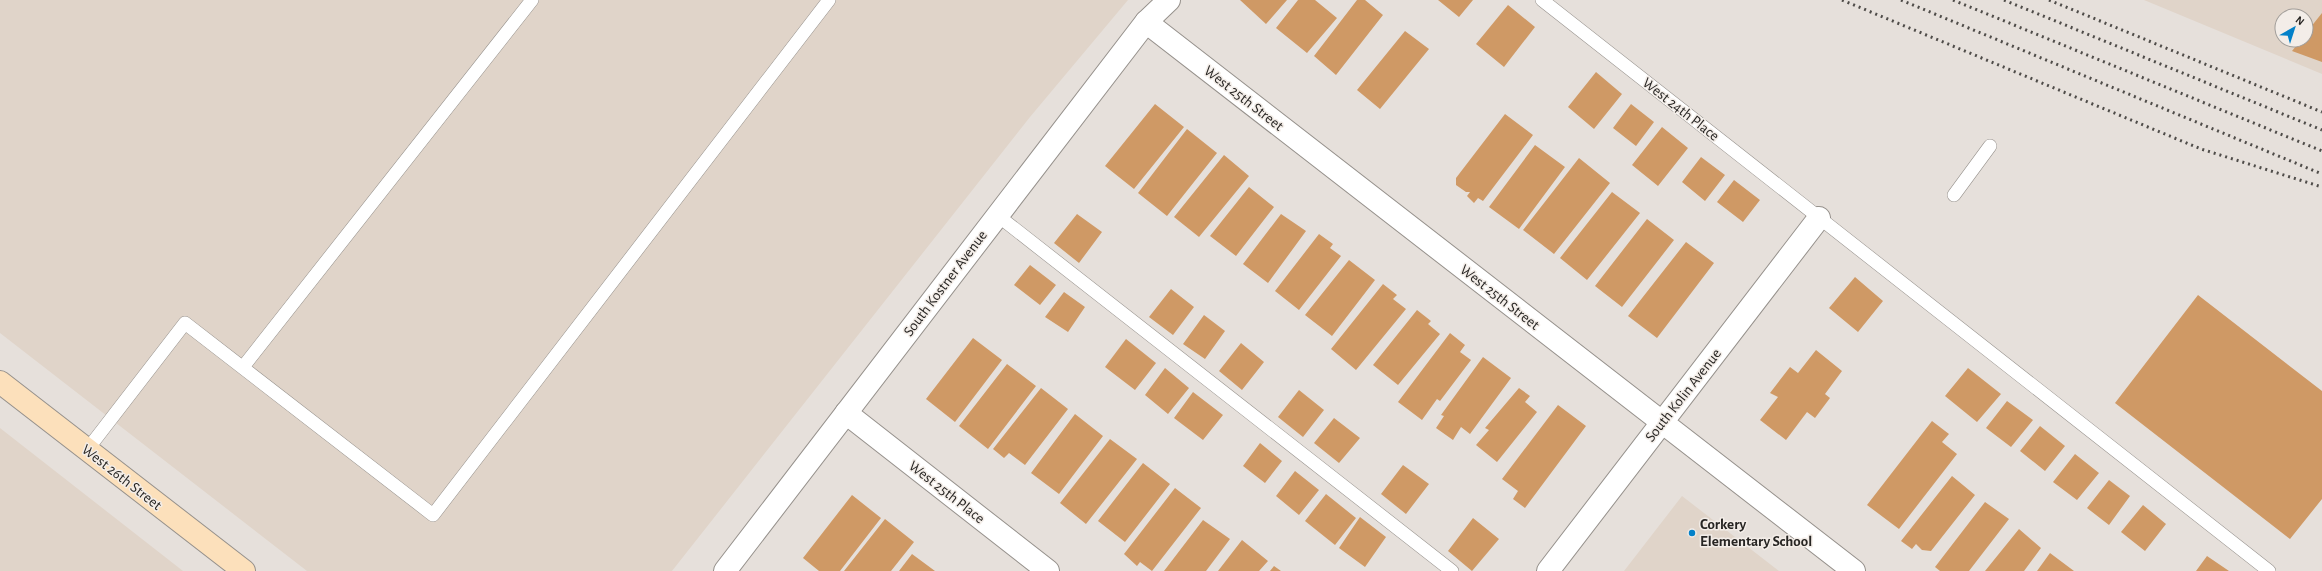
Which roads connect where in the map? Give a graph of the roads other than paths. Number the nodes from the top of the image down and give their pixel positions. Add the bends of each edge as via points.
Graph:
1 (532, 0) edge
2 (829, 0) edge
3 (1170, 0) edge
4 (1542, 0) edge
5 (1146, 22) junction
6 (1990, 146) dead end
7 (1954, 195) dead end
8 (997, 215) junction
9 (1819, 218) junction
10 (243, 367) junction
11 (0, 382) edge
12 (846, 413) junction
13 (1662, 422) junction
14 (87, 450) junction
15 (244, 571) edge
16 (725, 571) edge
17 (1048, 571) edge
18 (1452, 571) edge
19 (1548, 571) edge
20 (1854, 571) edge
21 (2270, 571) edge

1 - 10 lane
2 - 10 lane via 433,515
3 - 5 street, South Kostner Avenue
4 - 9 lane, West 24th Place
5 - 8 street, South Kostner Avenue
5 - 13 street, West 25th Street
6 - 7 lane
8 - 12 street, South Kostner Avenue
8 - 18 lane
9 - 13 street, South Kolin Avenue
9 - 21 lane, West 24th Place
10 - 14 lane via 185,323
11 - 14 main road, West 26th Street
12 - 16 street, South Kostner Avenue
12 - 17 street, West 25th Place
13 - 19 street, South Kolin Avenue
13 - 20 street, West 25th Street
14 - 15 main road, West 26th Street

